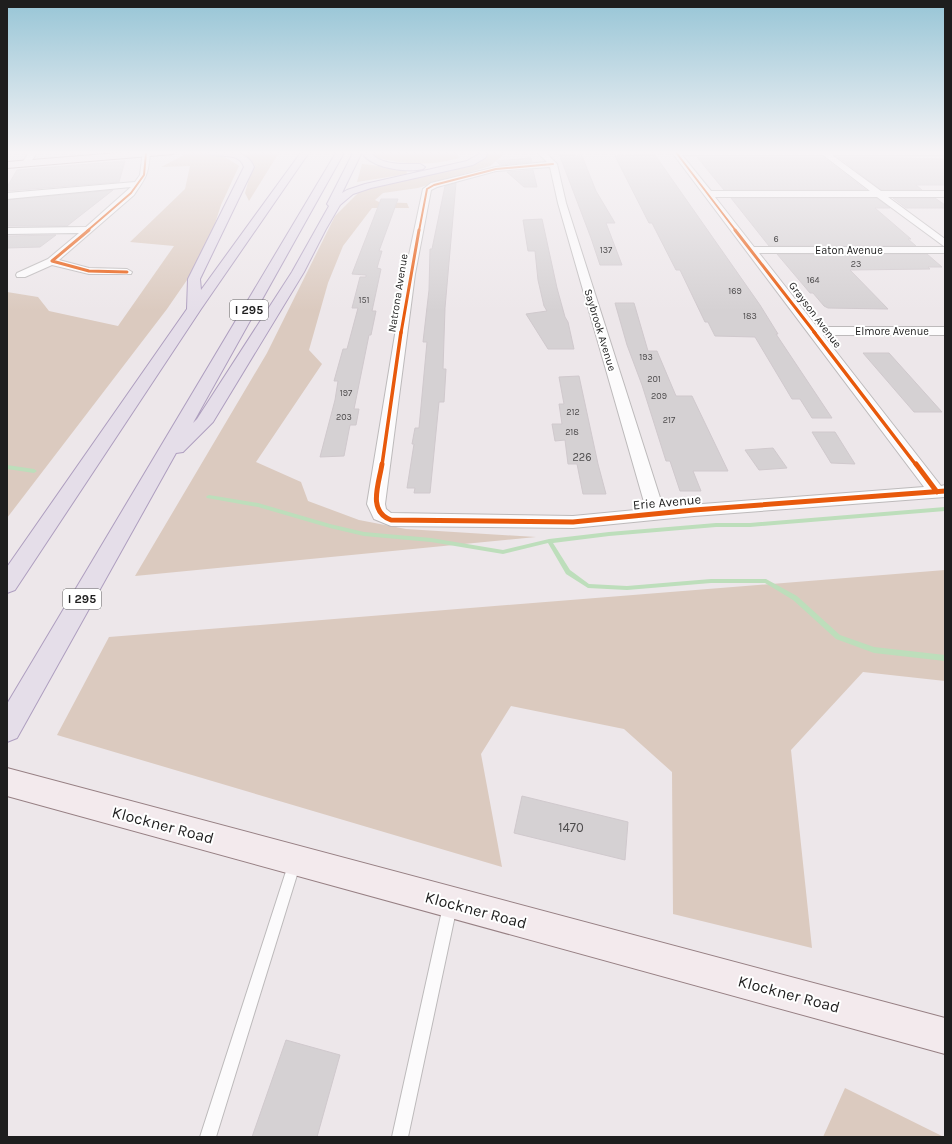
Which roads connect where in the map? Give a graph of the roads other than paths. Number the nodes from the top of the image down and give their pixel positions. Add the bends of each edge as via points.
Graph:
1 (118, 204) edge
2 (232, 204) edge
3 (261, 204) edge
4 (268, 204) edge
5 (311, 204) edge
6 (333, 204) edge
7 (335, 204) edge
8 (424, 204) edge
9 (562, 204) edge
10 (717, 204) edge
11 (893, 204) edge
12 (325, 222) junction
13 (88, 230) junction
14 (7, 231) edge
15 (945, 244) edge
16 (752, 250) junction
17 (945, 250) edge
18 (52, 261) junction
19 (127, 272) dead end
20 (21, 275) dead end
21 (216, 279) junction
22 (194, 309) junction
23 (945, 330) edge
24 (814, 331) junction
25 (156, 469) junction
26 (941, 492) edge
27 (656, 514) junction
28 (391, 520) joint
29 (7, 584) edge
30 (7, 729) edge
31 (7, 782) edge
32 (295, 861) junction
33 (451, 903) junction
34 (945, 1036) edge
35 (208, 1137) edge
36 (400, 1137) edge

1 - 13 street
2 - 22 highway via 194,278
3 - 21 highway
4 - 21 highway
5 - 25 highway, I 295
6 - 12 highway
7 - 12 highway
8 - 28 street, Natrona Avenue via 410,274 376,504 377,511 382,517
9 - 27 street, Saybrook Avenue
10 - 16 street, Grayson Avenue
11 - 15 street
12 - 25 highway via 298,272 204,422
13 - 14 street
13 - 18 street
16 - 17 street, Eaton Avenue
16 - 24 street, Grayson Avenue
18 - 19 street via 70,269 95,273
18 - 20 street
21 - 22 highway
22 - 29 highway
23 - 24 street, Elmore Avenue
24 - 26 street, Grayson Avenue
25 - 30 highway, I 295
26 - 27 street, Erie Avenue
27 - 28 street, Erie Avenue via 573,522
31 - 32 main road, Klockner Road
32 - 33 main road, Klockner Road
32 - 35 lane
33 - 34 main road, Klockner Road
33 - 36 lane

